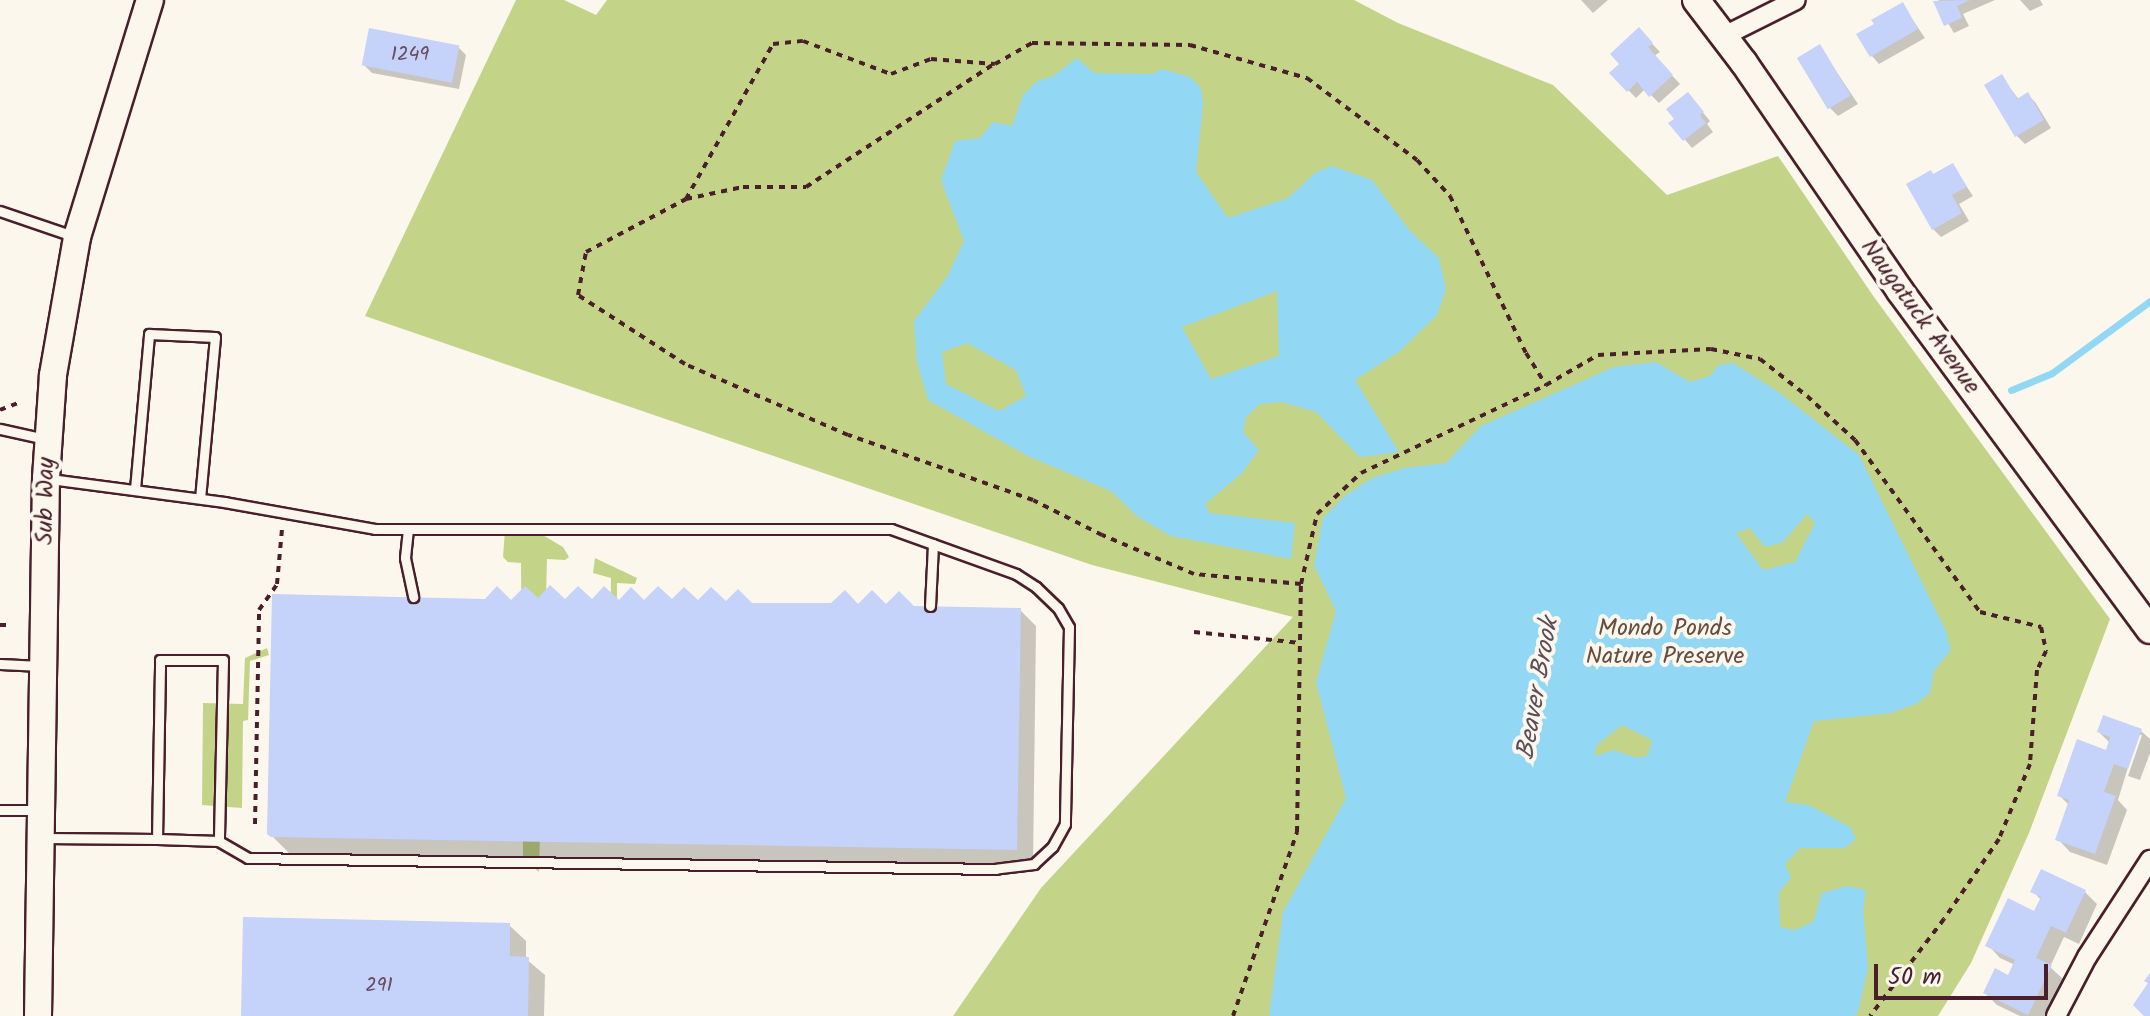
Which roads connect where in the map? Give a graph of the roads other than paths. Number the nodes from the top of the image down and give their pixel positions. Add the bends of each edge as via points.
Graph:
1 (150, 0) edge
2 (1696, 0) edge
3 (1796, 0) edge
4 (1724, 36) junction
5 (0, 211) edge
6 (77, 237) junction
7 (0, 429) edge
8 (48, 440) junction
9 (46, 478) junction
10 (135, 489) junction
11 (200, 498) junction
12 (408, 529) junction
13 (933, 544) junction
14 (413, 597) dead end
15 (930, 606) dead end
16 (2150, 630) edge
17 (0, 664) edge
18 (43, 666) junction
19 (0, 810) edge
20 (41, 810) junction
21 (41, 838) junction
22 (157, 839) junction
23 (219, 841) junction
24 (2150, 860) edge
25 (38, 1016) edge
26 (2056, 1016) edge

1 - 6 main road, Sub Way
2 - 4 main road, Naugatuck Avenue
3 - 4 street
4 - 16 main road, Naugatuck Avenue via 1916,314
5 - 6 lane
6 - 8 main road, Sub Way via 62,309
7 - 8 lane
8 - 9 main road, Sub Way
9 - 10 lane
9 - 18 main road, Sub Way
10 - 11 lane
10 - 11 lane via 149,334 215,337
11 - 12 lane via 375,529
12 - 13 lane via 891,529
12 - 14 lane via 405,558
13 - 15 lane
13 - 23 lane via 1016,574 1058,608 1069,627 1065,824 1034,864 996,869 248,858
17 - 18 lane
18 - 20 main road, Sub Way
19 - 20 lane
20 - 21 main road, Sub Way
21 - 22 lane
21 - 25 main road, Sub Way
22 - 23 lane
22 - 23 lane via 160,660 223,660
24 - 26 street

